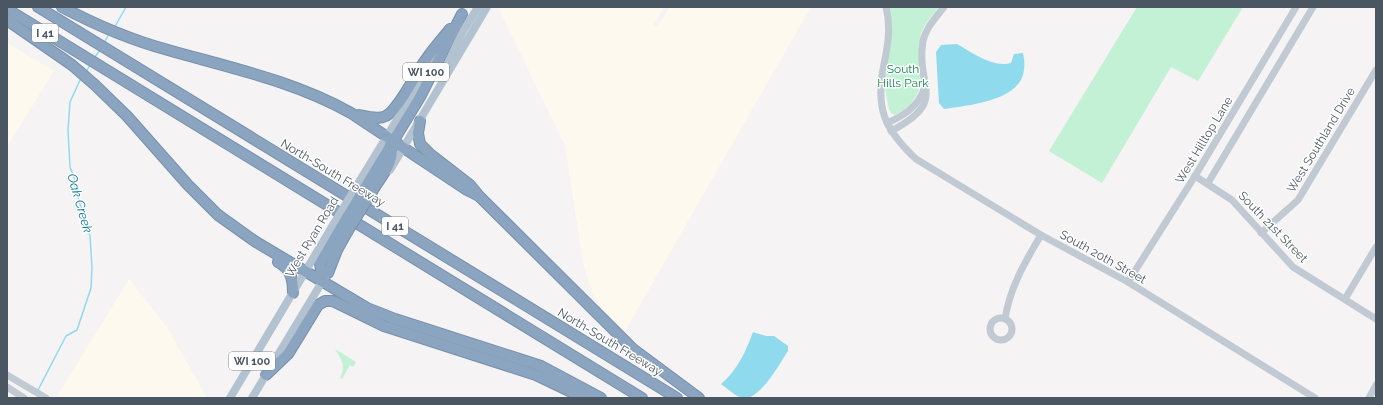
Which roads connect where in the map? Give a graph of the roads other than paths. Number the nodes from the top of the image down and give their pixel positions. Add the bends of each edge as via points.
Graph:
1 (38, 7) edge
2 (62, 7) edge
3 (478, 7) edge
4 (487, 7) edge
5 (886, 7) edge
6 (944, 7) edge
7 (1296, 7) edge
8 (1313, 7) edge
9 (7, 9) edge
10 (464, 11) edge
11 (7, 20) edge
12 (1376, 70) edge
13 (437, 91) junction
14 (351, 113) junction
15 (420, 120) junction
16 (888, 127) junction
17 (390, 141) junction
18 (403, 148) junction
19 (1196, 176) junction
20 (1208, 183) junction
21 (369, 187) junction
22 (479, 196) junction
23 (226, 222) junction
24 (343, 230) junction
25 (1261, 233) junction
26 (1041, 235) junction
27 (1376, 247) edge
28 (305, 272) junction
29 (325, 278) junction
30 (1128, 282) junction
31 (293, 293) junction
32 (1345, 299) junction
33 (1005, 319) dead end
34 (1376, 320) edge
35 (266, 374) junction
36 (7, 375) edge
37 (1376, 385) edge
38 (7, 387) edge
39 (44, 397) edge
40 (24, 398) edge
41 (230, 398) edge
42 (252, 398) edge
43 (584, 398) edge
44 (601, 398) edge
45 (642, 398) edge
46 (677, 398) edge
47 (699, 398) edge
48 (1315, 398) edge
49 (1368, 398) edge

1 - 46 highway, North-South Freeway / I 41
2 - 14 highway via 129,38 292,86 333,102
3 - 13 main road via 462,33
4 - 13 main road, West Ryan Road / WI 100
5 - 16 street via 889,37 880,96
6 - 16 street via 923,40 927,92 924,104 916,116
7 - 19 street, West Hilltop Lane
8 - 20 street, West Hilltop Lane
9 - 45 highway, I 41
10 - 14 highway via 426,58 395,108 387,116 369,118
10 - 17 highway via 420,97
11 - 23 highway via 72,65 95,85
12 - 25 street, West Southland Drive via 1298,200
13 - 15 main road, West Ryan Road / WI 100
14 - 17 highway
15 - 18 main road, West Ryan Road / WI 100
15 - 22 highway via 420,144 470,185
16 - 26 street, South 20th Street via 916,159
17 - 18 highway
17 - 21 main road, West Ryan Road / WI 100
17 - 21 highway via 391,159
18 - 21 main road, West Ryan Road / WI 100
18 - 22 highway
19 - 20 street, South 21st Street
19 - 30 street, West Hilltop Lane
20 - 25 street, South 21st Street via 1232,200
21 - 24 highway, bridge
21 - 24 main road, West Ryan Road / WI 100, bridge
22 - 47 highway via 633,349
23 - 28 highway
23 - 31 highway via 237,234 288,269
24 - 28 main road, West Ryan Road / WI 100
24 - 29 highway
25 - 32 street, South 21st Street via 1292,267
26 - 30 street, South 20th Street
26 - 33 street via 1016,281
27 - 32 street
28 - 29 highway
28 - 31 main road, West Ryan Road / WI 100
29 - 35 main road, WI 100
29 - 44 highway via 367,308 402,322 540,366
30 - 48 street, South 20th Street
31 - 41 main road, West Ryan Road / WI 100
32 - 34 street, South 21st Street
35 - 42 main road, WI 100
35 - 43 highway via 288,354 318,305 325,301 333,301 384,326 536,375
36 - 39 street
37 - 49 street
38 - 40 street

